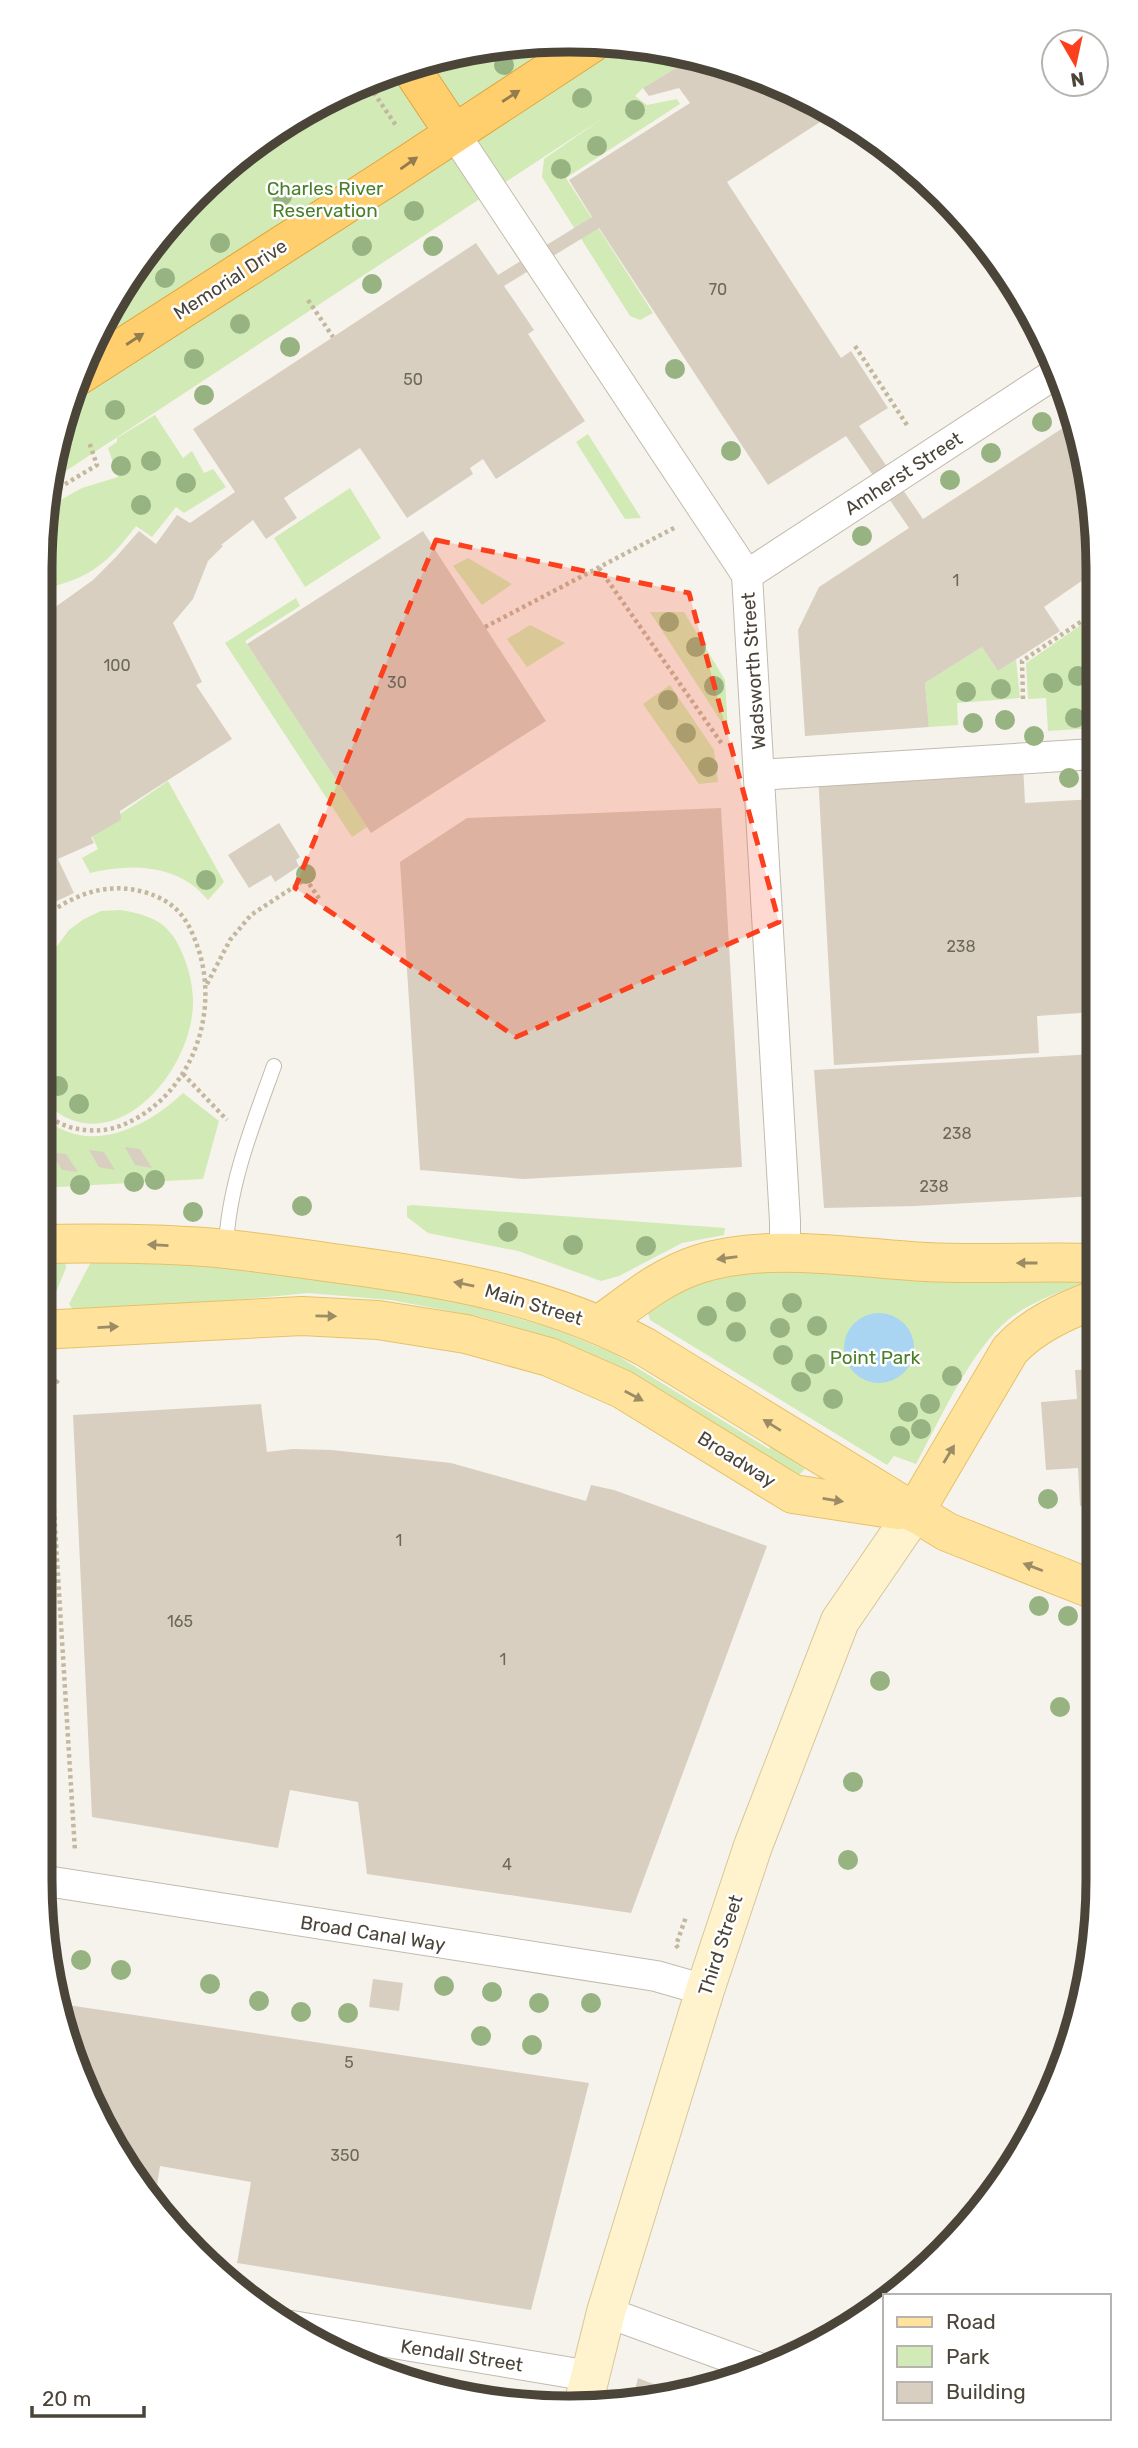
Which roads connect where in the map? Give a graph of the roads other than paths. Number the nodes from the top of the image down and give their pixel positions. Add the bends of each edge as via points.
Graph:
1 (577, 52) edge
2 (416, 76) edge
3 (454, 133) junction
4 (95, 365) edge
5 (1049, 378) edge
6 (747, 575) junction
7 (1086, 755) edge
8 (759, 775) junction
9 (274, 1066) dead end
10 (52, 1244) edge
11 (226, 1249) junction
12 (785, 1254) junction
13 (1086, 1263) edge
14 (1086, 1304) edge
15 (599, 1325) junction
16 (52, 1329) edge
17 (914, 1513) junction
18 (1086, 1587) edge
19 (52, 1883) edge
20 (705, 1990) junction
21 (606, 2312) junction
22 (324, 2333) edge
23 (747, 2364) edge
24 (587, 2389) edge

3 -> 1 highway, Memorial Drive
2 - 3 highway
4 -> 3 highway, Memorial Drive
3 - 6 street, Wadsworth Street
5 - 6 street, Amherst Street
6 - 8 street, Wadsworth Street
7 - 8 street
8 - 12 street, Wadsworth Street
9 - 11 lane via 246,1143
11 -> 10 main road, Main Street
15 -> 11 main road, Main Street via 527,1298 484,1288 409,1273
13 -> 12 main road, Main Street via 951,1263
12 -> 15 main road, Main Street via 698,1264 654,1286
17 -> 14 main road via 1010,1350 1045,1323
17 -> 15 main road, Broadway via 666,1360
16 -> 17 main road, Broadway via 339,1316 466,1334 573,1366 651,1405 793,1494
18 -> 17 main road, Broadway via 967,1542
17 - 20 main road, Third Street via 840,1621 753,1846
19 - 20 street, Broad Canal Way via 656,1976
20 - 21 main road, Third Street
21 - 23 street
21 - 24 main road, Third Street
22 - 24 street, Kendall Street

